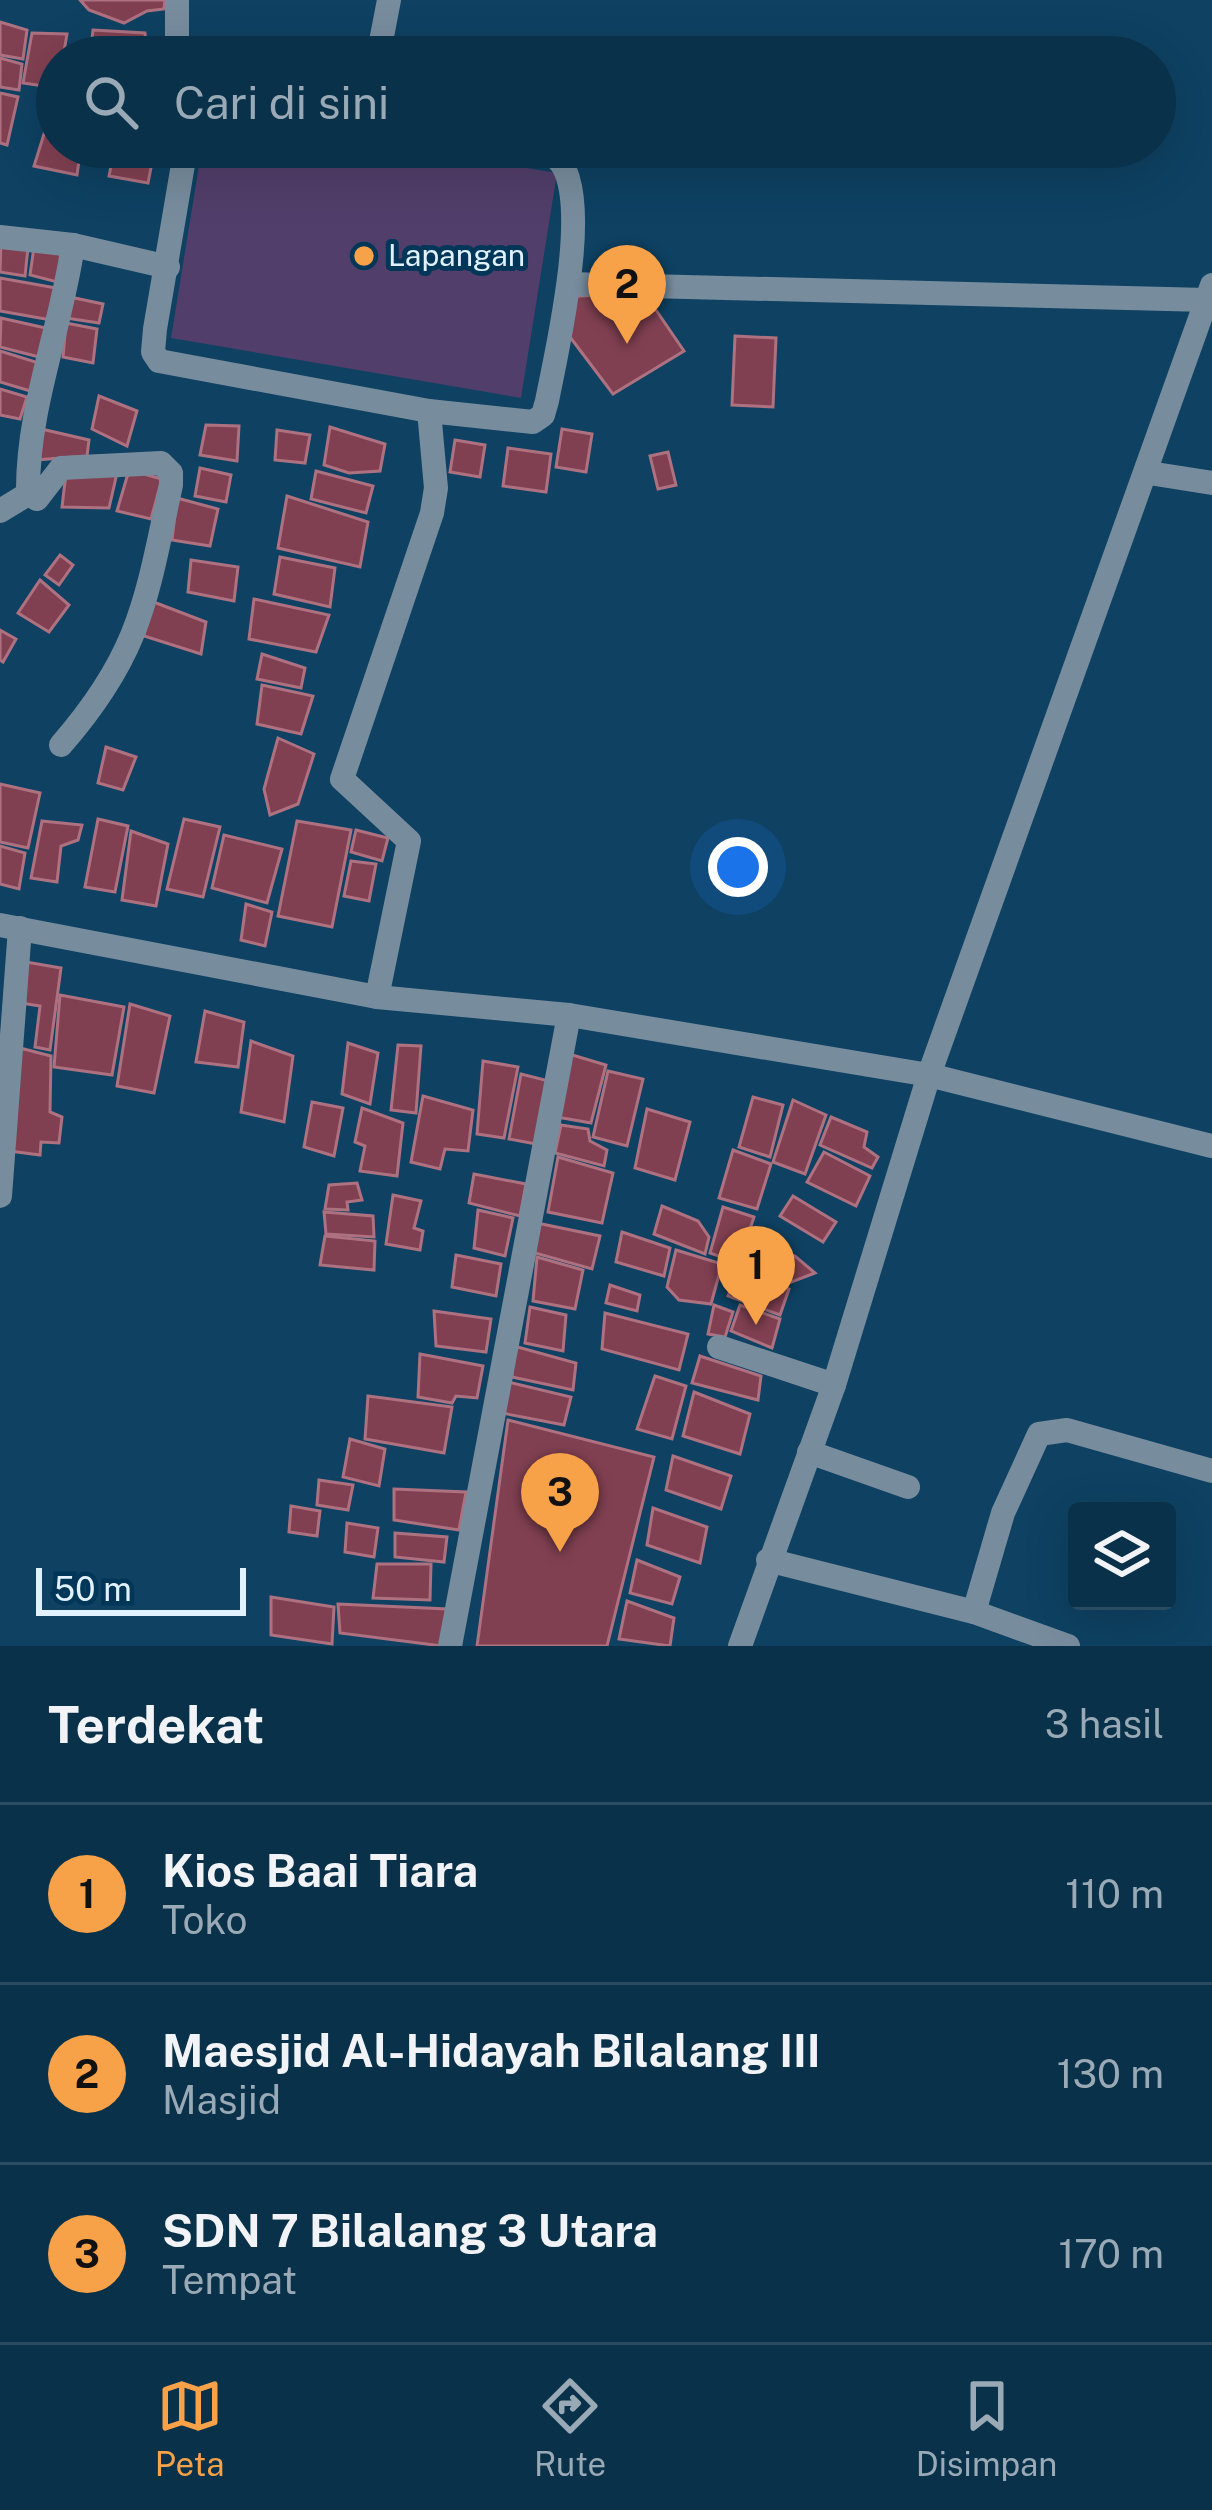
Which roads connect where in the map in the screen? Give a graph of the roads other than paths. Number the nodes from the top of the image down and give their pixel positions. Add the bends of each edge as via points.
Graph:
1 (178, 0) edge
2 (389, 0) edge
3 (177, 36) edge
4 (382, 36) edge
5 (183, 168) edge
6 (565, 168) edge
7 (0, 237) edge
8 (73, 245) junction
9 (168, 267) junction
10 (569, 284) junction
11 (1210, 292) edge
12 (429, 411) junction
13 (1149, 472) junction
14 (1212, 483) edge
15 (28, 494) junction
16 (0, 511) edge
17 (62, 745) dead end
18 (10, 927) edge
19 (377, 997) junction
20 (569, 1015) junction
21 (929, 1075) junction
22 (1212, 1145) edge
23 (0, 1196) edge
24 (719, 1347) dead end
25 (834, 1385) junction
26 (809, 1452) junction
27 (1212, 1472) edge
28 (908, 1487) dead end
29 (768, 1560) junction
30 (974, 1612) junction
31 (450, 1646) edge
32 (740, 1646) edge
33 (1068, 1646) edge

1 - 3 street
2 - 4 street
5 - 9 street
6 - 10 street via 572,185
7 - 8 street
8 - 9 street
8 - 15 street via 63,315 40,378
9 - 12 street via 153,352 159,361
10 - 11 street
10 - 12 street via 541,418
11 - 13 street
12 - 19 street via 432,513 342,779 409,841
13 - 14 street
13 - 21 street
15 - 16 street
15 - 17 street via 38,500 62,468 161,463 171,473 136,637 106,693
18 - 19 street
18 - 23 street
19 - 20 street
20 - 21 street
20 - 31 street
21 - 22 street
21 - 25 street
24 - 25 street
25 - 26 street
26 - 28 street
26 - 29 street
27 - 30 street via 1067,1430 1039,1434 1003,1513
29 - 30 street
29 - 32 street
30 - 33 street

